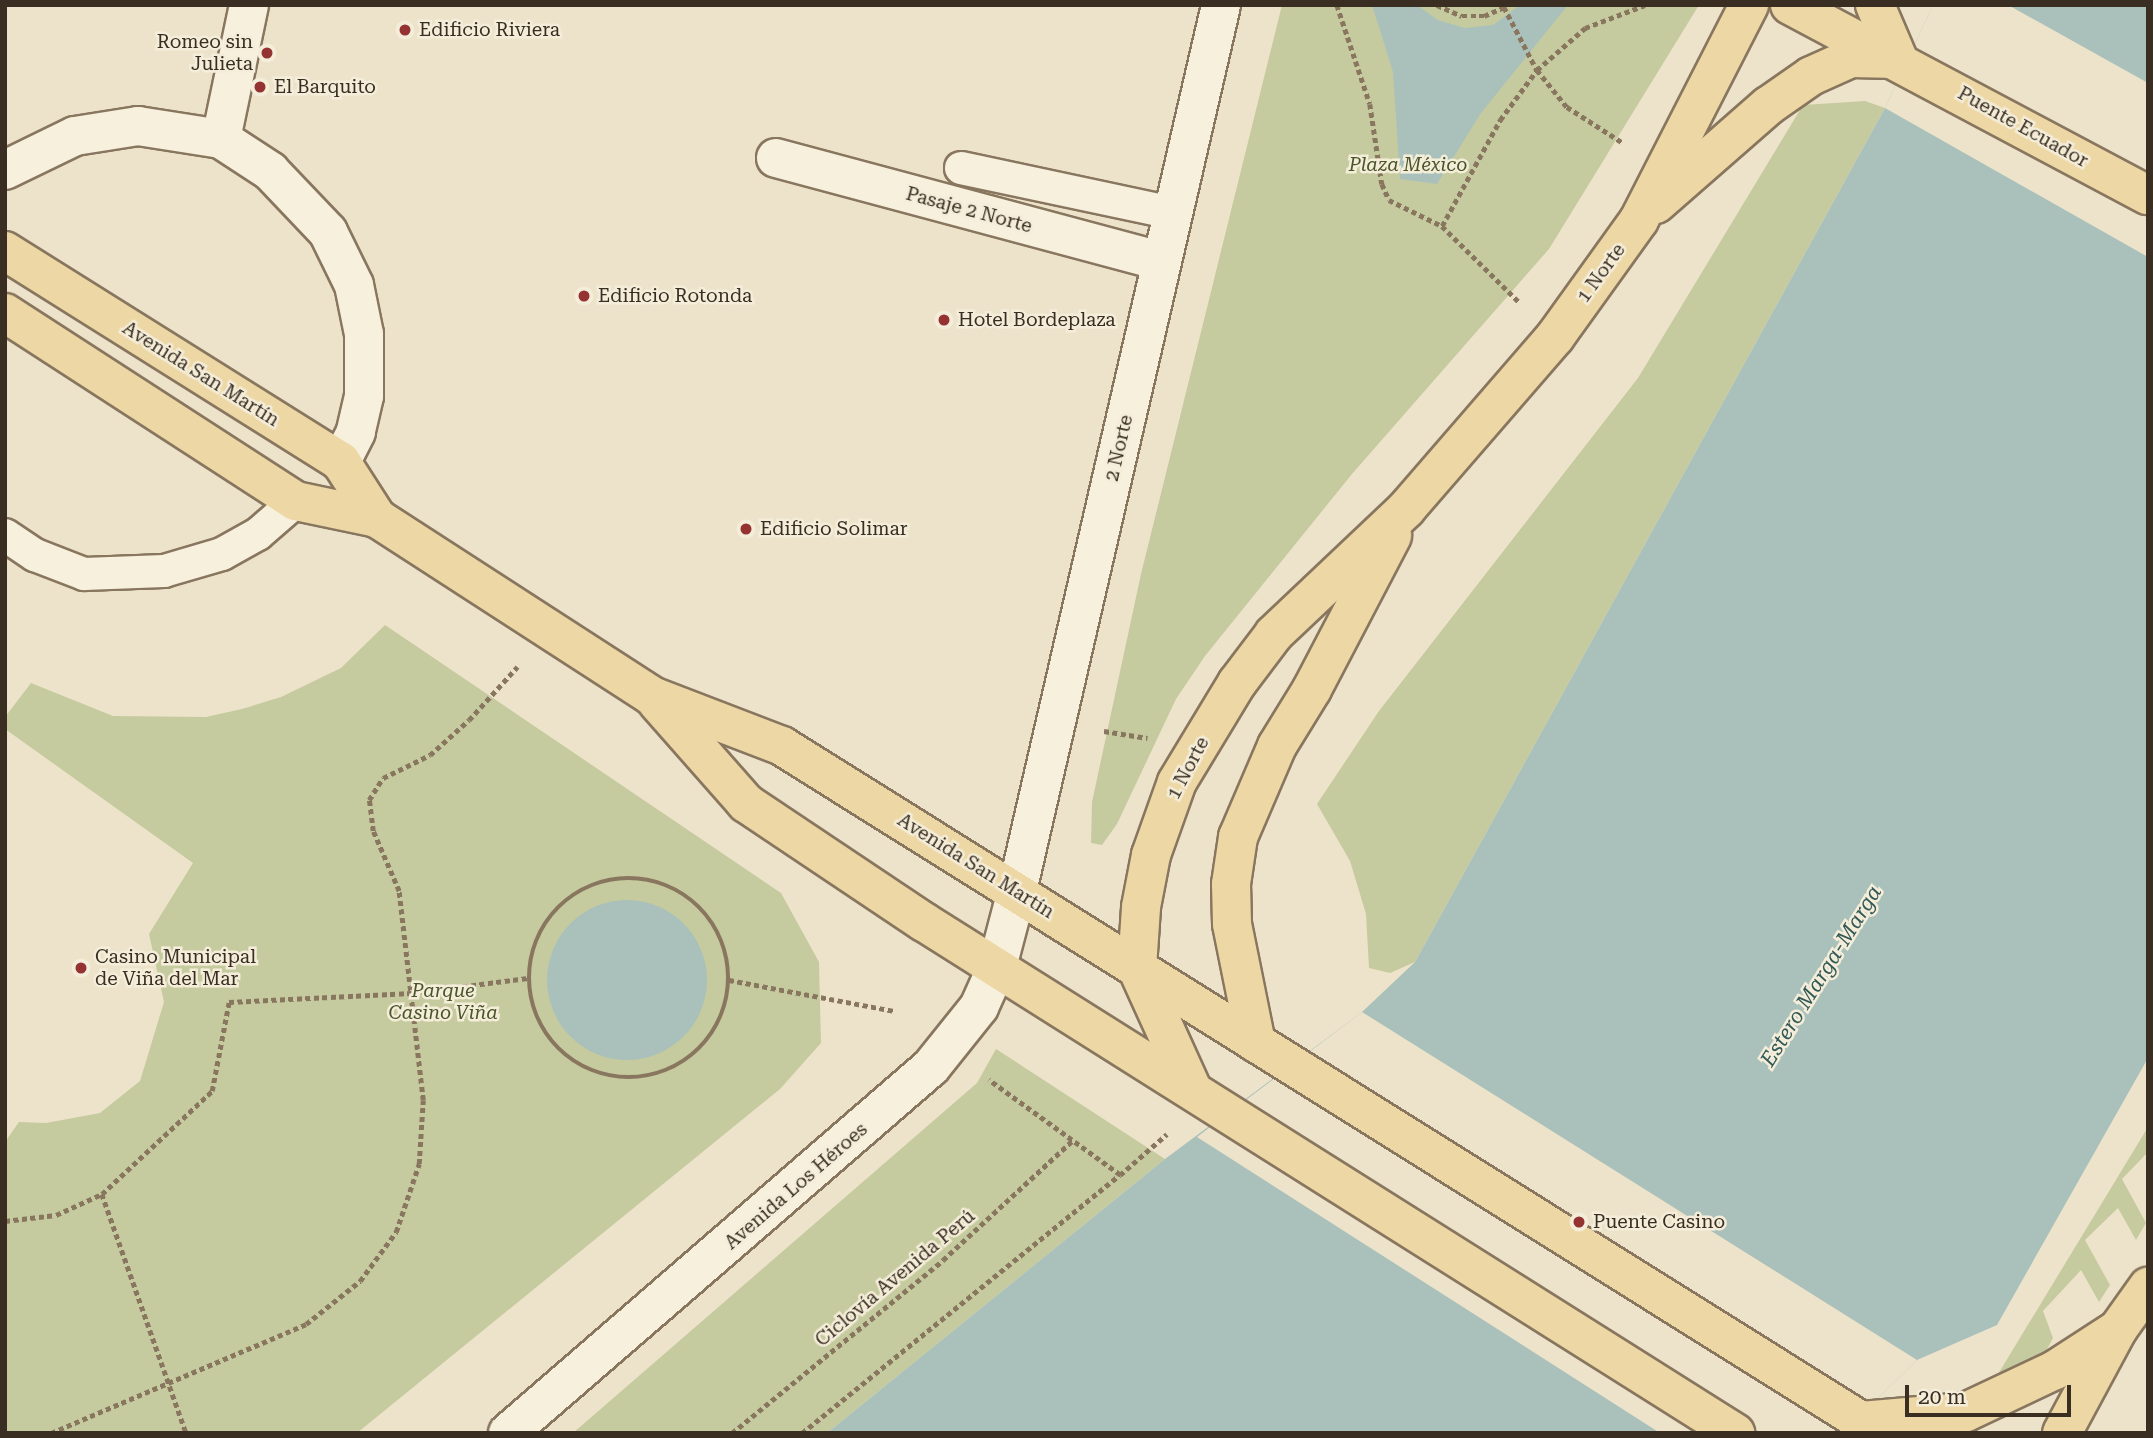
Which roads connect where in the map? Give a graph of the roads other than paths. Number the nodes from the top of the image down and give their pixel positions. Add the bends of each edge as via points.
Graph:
1 (249, 5) edge
2 (1221, 5) edge
3 (1749, 5) edge
4 (1790, 5) edge
5 (1875, 5) edge
6 (1902, 61) junction
7 (221, 139) junction
8 (776, 158) dead end
9 (961, 168) dead end
10 (5, 170) edge
11 (2148, 195) edge
12 (1173, 213) junction
13 (1639, 220) junction
14 (5, 251) edge
15 (1161, 261) junction
16 (5, 313) edge
17 (341, 462) junction
18 (296, 501) junction
19 (1406, 509) junction
20 (377, 518) junction
21 (5, 535) edge
22 (652, 696) junction
23 (1017, 891) junction
24 (997, 967) junction
25 (1137, 968) junction
26 (1271, 1053) junction
27 (1208, 1099) junction
28 (2148, 1287) edge
29 (2119, 1329) junction
30 (1875, 1427) edge
31 (508, 1433) edge
32 (1735, 1433) edge
33 (2062, 1433) edge

1 - 7 street
2 - 12 street, 2 Norte
3 - 13 main road, 1 Norte
4 - 6 main road, Puente Ecuador
5 - 6 main road
6 - 11 main road, Puente Ecuador
6 - 13 main road via 1851,58 1811,76 1768,106
7 - 10 street via 138,125 43,149
7 - 17 street via 270,171 328,232 354,285 364,334 364,396 356,432
8 - 15 street, Pasaje 2 Norte
9 - 12 lane
12 - 15 street, 2 Norte
13 - 19 main road, 1 Norte via 1555,337
14 - 17 main road, Avenida San Martín
15 - 23 street, 2 Norte
16 - 18 main road, Avenida San Martín
17 - 20 main road, Avenida San Martín
18 - 20 main road, Avenida San Martín
18 - 21 lane via 258,534 222,554 164,571 84,574 35,555
19 - 25 main road, 1 Norte via 1274,634 1191,758 1177,782 1151,855 1140,907
19 - 26 main road, 1 Norte via 1277,746 1238,836 1231,884 1232,924
20 - 22 main road, Avenida San Martín
22 - 23 main road, Avenida San Martín via 782,746
22 - 24 main road, Avenida San Martín via 746,803
23 - 24 street, Avenida Los Héroes
23 - 25 main road, Avenida San Martín
24 - 27 main road, Avenida San Martín
24 - 31 street, Avenida Los Héroes via 979,1007 948,1049 908,1090
25 - 26 main road, Avenida San Martín
25 - 27 main road, 1 Norte
26 - 30 main road
27 - 32 main road
28 - 29 main road
29 - 30 main road via 2055,1370 1966,1412
29 - 33 main road

